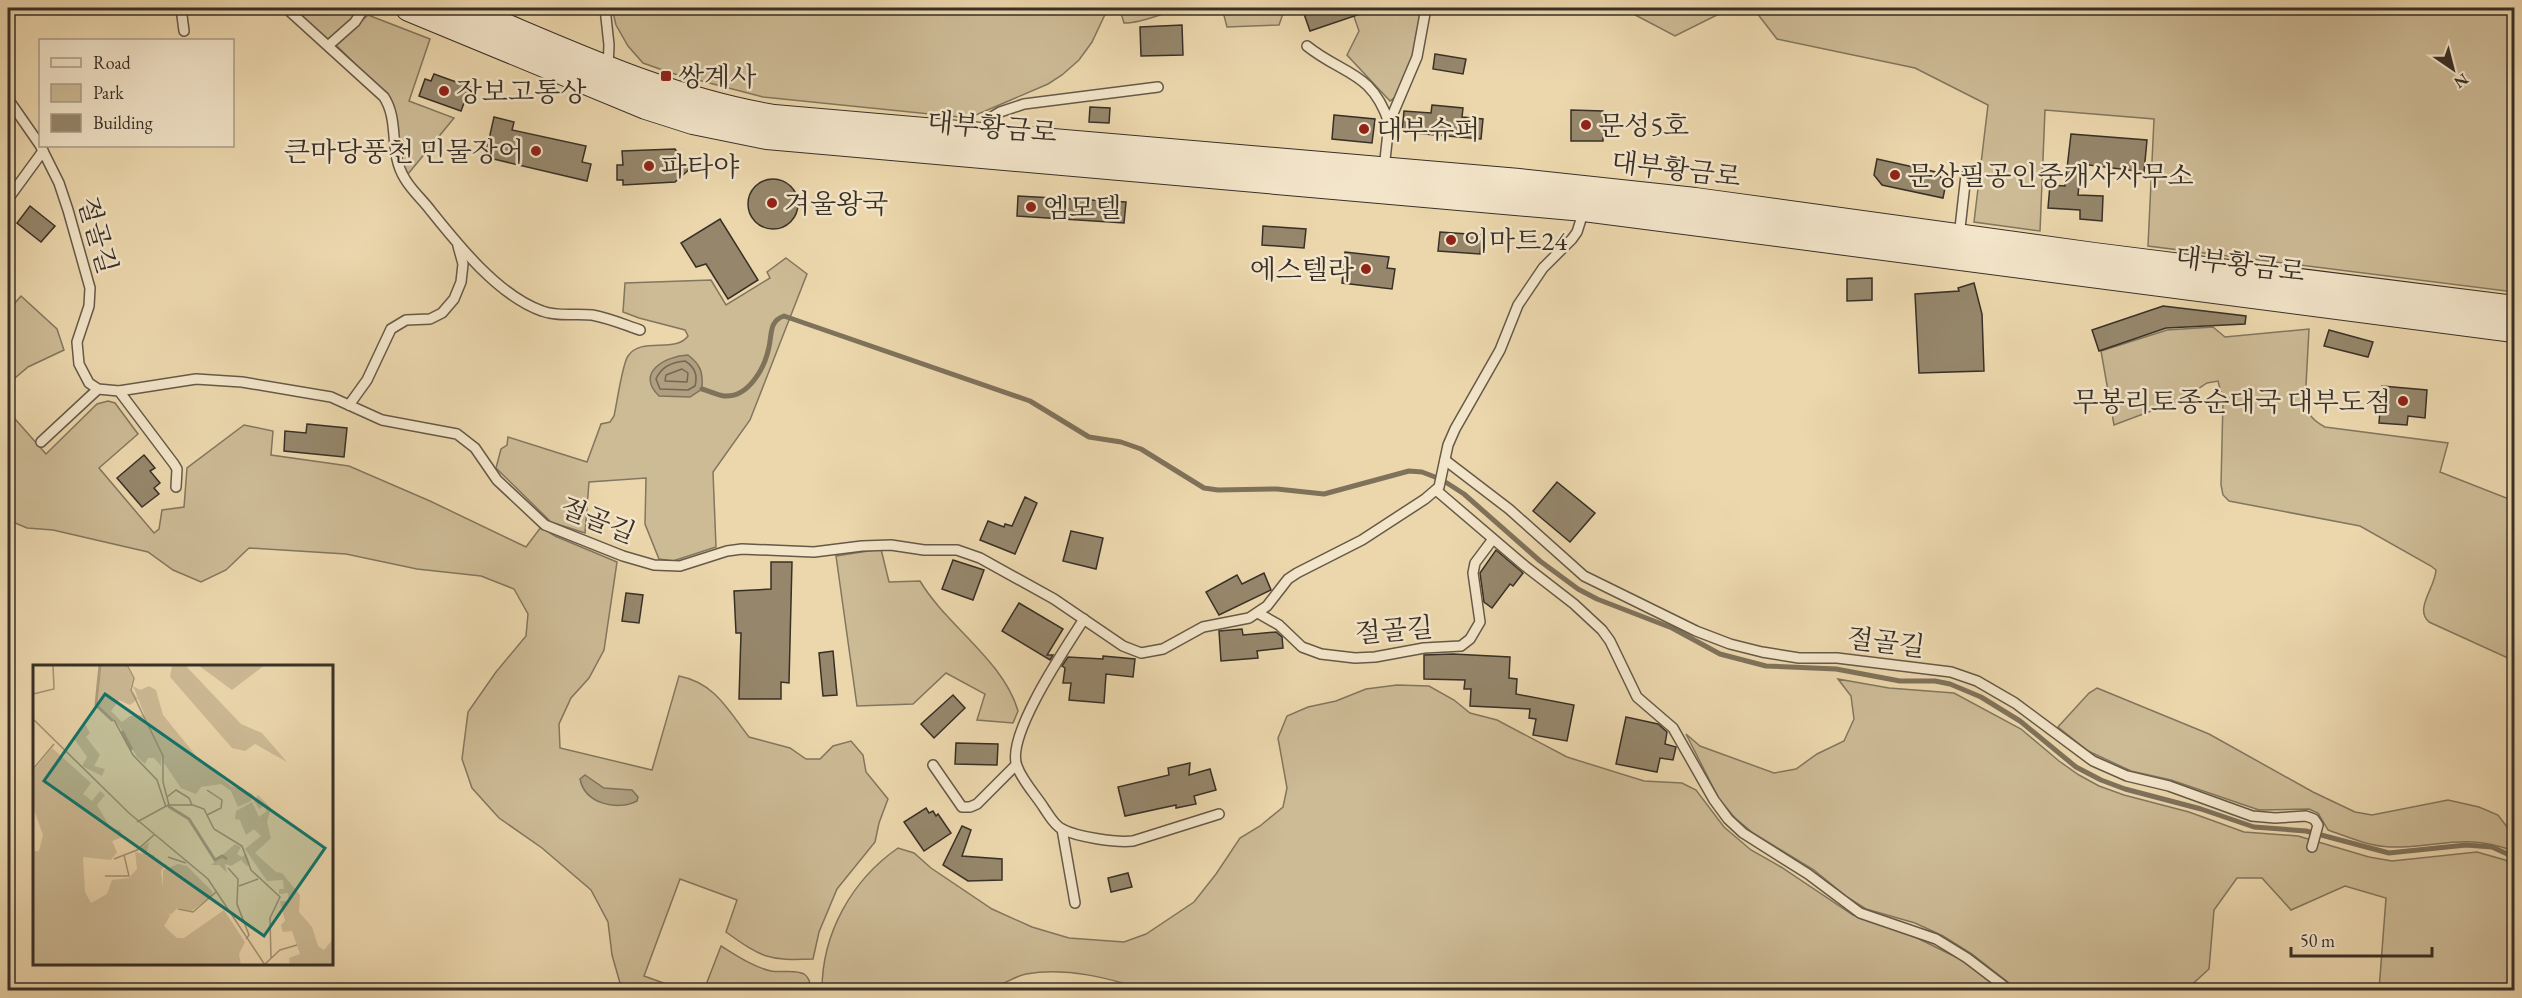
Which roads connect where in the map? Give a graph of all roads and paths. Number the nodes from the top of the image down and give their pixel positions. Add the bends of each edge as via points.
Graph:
1 (181, 8) edge
2 (286, 8) edge
3 (364, 8) edge
4 (409, 8) edge
5 (460, 8) edge
6 (605, 8) edge
7 (1426, 8) edge
8 (184, 31) dead end
9 (329, 45) junction
10 (1307, 46) dead end
11 (606, 79) junction
12 (1158, 87) dead end
13 (8, 99) edge
14 (1389, 123) junction
15 (986, 138) junction
16 (39, 145) edge
17 (40, 147) edge
18 (43, 151) junction
19 (1966, 175) dead end
20 (1383, 181) junction
21 (1585, 198) junction
22 (8, 199) edge
23 (458, 243) junction
24 (1958, 247) junction
25 (2514, 309) edge
26 (2514, 329) edge
27 (640, 330) dead end
28 (98, 389) junction
29 (119, 391) junction
30 (349, 405) junction
31 (41, 442) dead end
32 (1445, 460) junction
33 (176, 487) dead end
34 (1436, 490) junction
35 (1493, 539) junction
36 (1258, 613) junction
37 (1084, 619) junction
38 (933, 765) dead end
39 (1016, 765) junction
40 (1219, 814) dead end
41 (1062, 829) junction
42 (2312, 847) dead end
43 (1075, 903) dead end
44 (2009, 990) edge

1 - 8 lane
2 - 9 lane
3 - 9 lane via 356,22
4 - 11 main road, 대부황금로
5 - 11 main road, 대부황금로
6 - 11 lane via 609,45
7 - 14 lane via 1417,57
9 - 23 lane via 384,97 390,107 397,165
10 - 14 lane via 1366,84
11 - 15 main road, 대부황금로 via 742,113
11 - 20 main road, 대부황금로 via 646,106 693,121 767,136
12 - 15 lane via 1024,104 1000,111 990,118
13 - 16 lane, 절골길
14 - 20 lane
15 - 20 main road, 대부황금로
17 - 18 lane, 절골길
18 - 22 lane
18 - 28 lane, 절골길 via 69,210 90,288 77,354 83,375
19 - 24 lane
20 - 21 main road, 대부황금로
21 - 24 main road, 대부황금로 via 1695,201
21 - 32 lane via 1576,232 1543,268 1518,304 1500,350 1455,429
23 - 27 lane via 512,295 529,306 544,312 594,315
23 - 30 lane via 463,264 454,299 442,313 430,319 406,320 391,329 367,380
24 - 25 main road, 대부황금로
24 - 26 main road, 대부황금로
28 - 29 lane, 절골길
28 - 31 lane
29 - 30 lane, 절골길 via 215,379 331,397
29 - 33 lane via 174,464
30 - 37 lane, 절골길 via 382,420 458,434 475,448 497,480 545,525 638,561 680,566 742,549 814,552 891,545 957,550 980,558
32 - 34 lane
32 - 42 lane, 절골길 via 1509,509 1584,576 1696,631 1762,652 1951,672 1977,681 2015,703 2093,760 2127,776 2169,786 2252,816 2314,819 2318,825
34 - 35 lane
34 - 36 lane, 절골길 via 1362,540 1297,573
35 - 36 lane, 절골길 via 1475,563 1473,573 1480,622 1461,646 1375,657 1321,654 1302,647 1279,625
35 - 44 lane via 1602,630 1637,698 1673,728 1714,800 1743,833 1860,913 1936,939
36 - 37 lane, 절골길 via 1203,627 1149,653 1132,651
37 - 39 lane via 1026,716
38 - 39 lane via 962,807 970,807
39 - 41 lane via 1050,818
40 - 41 lane via 1133,841
41 - 43 lane

